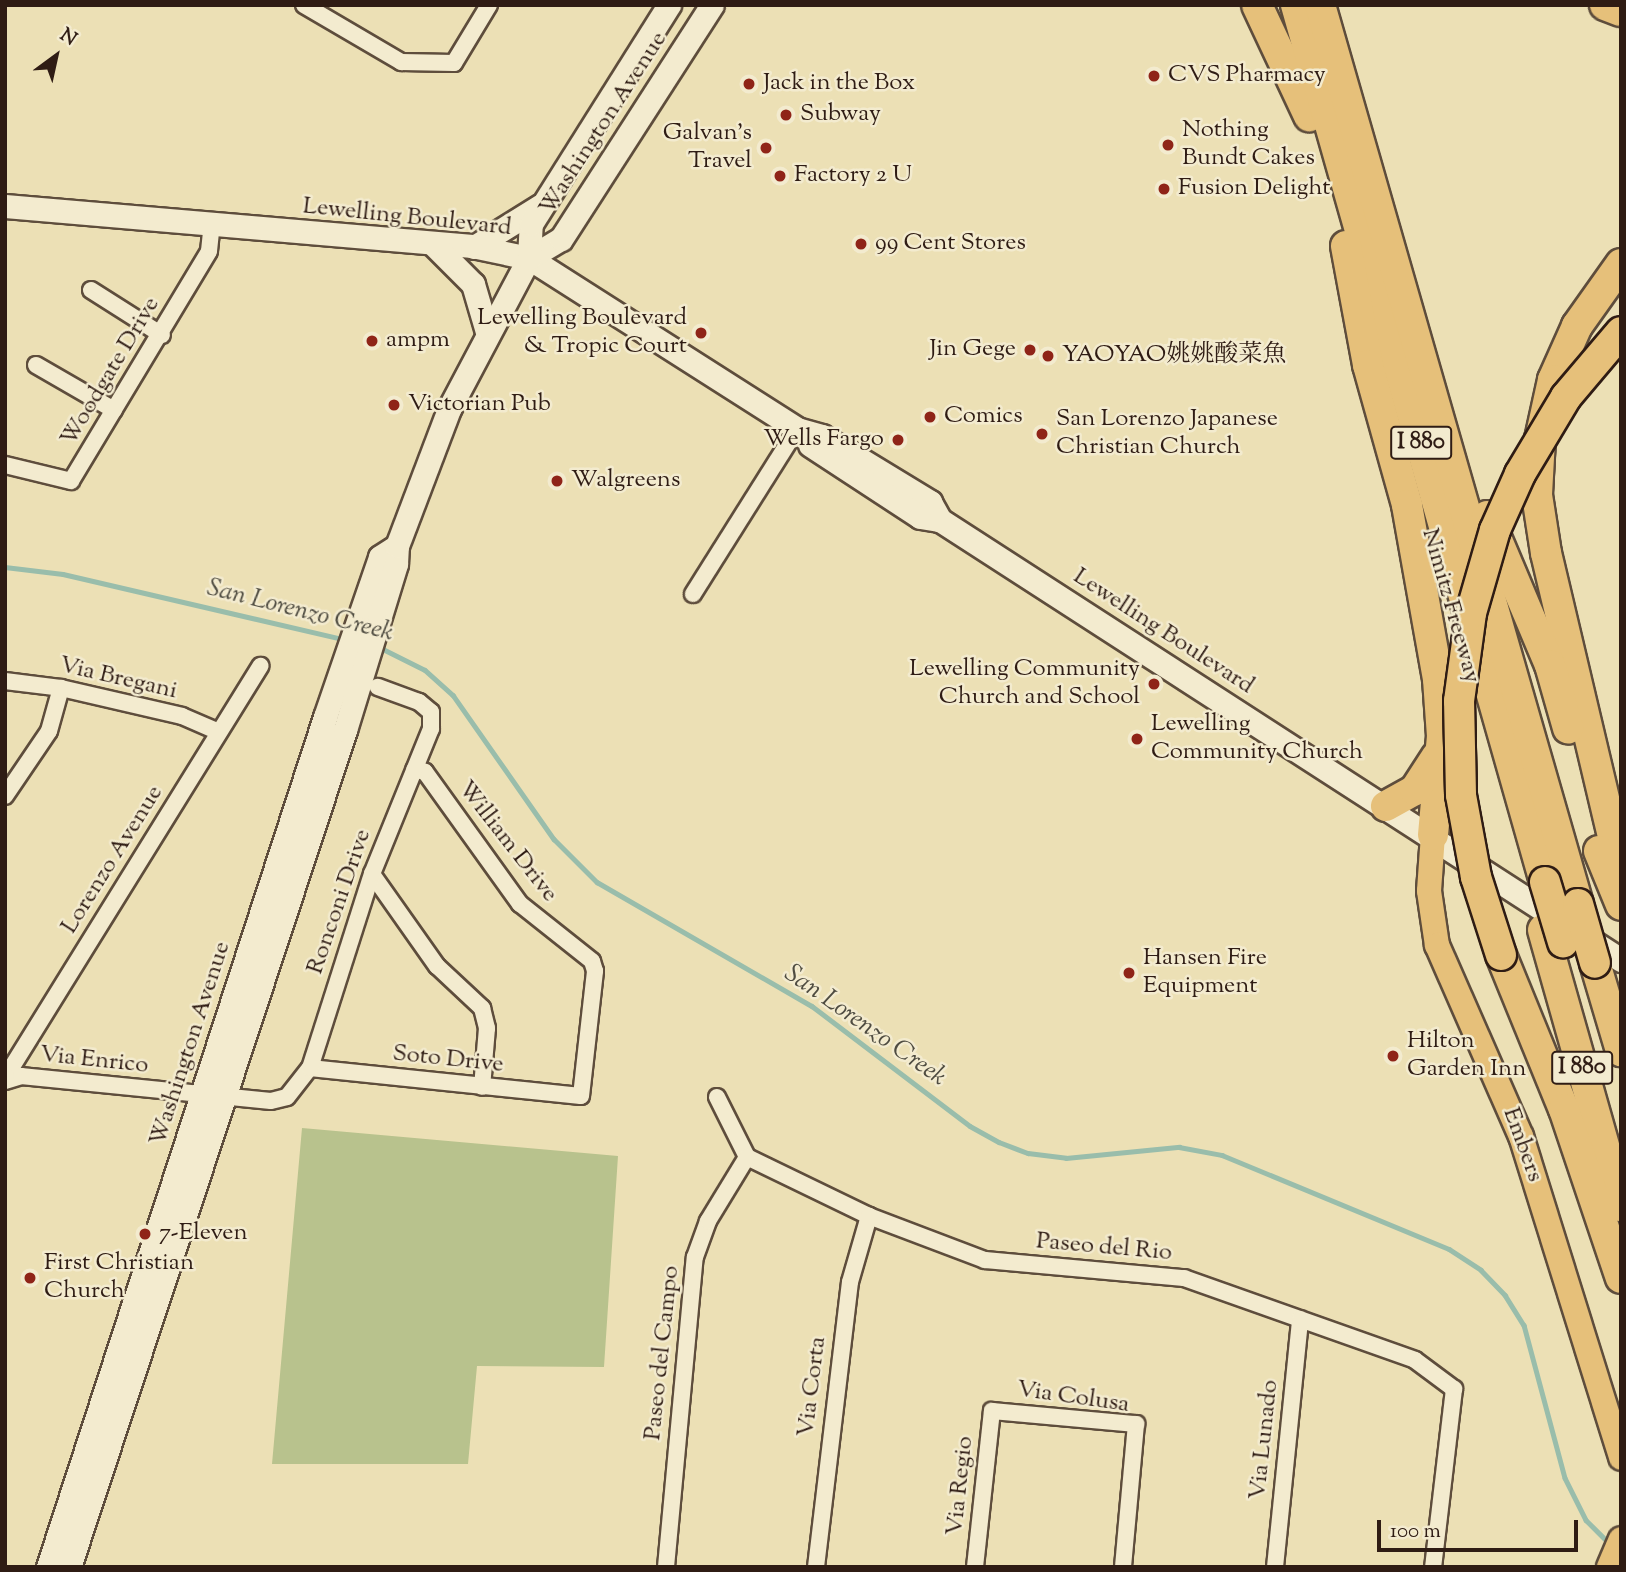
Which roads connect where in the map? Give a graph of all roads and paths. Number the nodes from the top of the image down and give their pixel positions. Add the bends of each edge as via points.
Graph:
1 (303, 5) edge
2 (489, 5) edge
3 (669, 5) edge
4 (712, 5) edge
5 (1257, 5) edge
6 (1278, 5) edge
7 (1296, 5) edge
8 (1320, 5) edge
9 (1333, 5) edge
10 (1605, 5) edge
11 (1621, 11) edge
12 (1350, 110) junction
13 (1310, 116) junction
14 (545, 202) junction
15 (5, 206) edge
16 (212, 225) junction
17 (432, 243) junction
18 (1346, 246) junction
19 (474, 247) junction
20 (529, 258) junction
21 (1621, 264) edge
22 (92, 290) dead end
23 (1411, 325) junction
24 (487, 332) junction
25 (1621, 332) edge
26 (162, 335) junction
27 (36, 365) dead end
28 (114, 410) junction
29 (797, 429) junction
30 (5, 465) edge
31 (693, 594) dead end
32 (260, 666) dead end
33 (5, 681) edge
34 (378, 687) dead end
35 (61, 688) junction
36 (219, 732) junction
37 (1439, 753) junction
38 (414, 769) junction
39 (5, 796) edge
40 (1386, 806) junction
41 (1433, 835) junction
42 (1620, 868) edge
43 (372, 874) junction
44 (1536, 876) junction
45 (1621, 905) edge
46 (1553, 936) junction
47 (1611, 955) edge
48 (1621, 1051) edge
49 (310, 1068) junction
50 (5, 1079) edge
51 (482, 1087) junction
52 (211, 1096) junction
53 (580, 1096) joint
54 (717, 1097) dead end
55 (1621, 1145) edge
56 (747, 1157) junction
57 (1621, 1206) edge
58 (869, 1216) junction
59 (1621, 1278) edge
60 (1300, 1319) junction
61 (992, 1411) joint
62 (1621, 1458) edge
63 (48, 1567) edge
64 (69, 1567) edge
65 (666, 1567) edge
66 (816, 1567) edge
67 (975, 1567) edge
68 (1123, 1567) edge
69 (1275, 1567) edge
70 (1433, 1567) edge

1 - 2 street via 401,62 454,63
3 - 14 main road, Washington Avenue
4 - 20 main road, Washington Avenue via 561,239
5 - 13 highway
6 - 13 highway, Nimitz Freeway / I 880
7 - 44 highway, I 880
8 - 12 highway, Nimitz Freeway / I 880
9 - 12 highway
10 - 11 highway
12 - 23 highway, Nimitz Freeway / I 880
13 - 18 highway, Nimitz Freeway / I 880
14 - 19 main road
14 - 20 main road, Washington Avenue via 531,224
15 - 16 main road, Lewelling Boulevard
16 - 17 main road, Lewelling Boulevard
16 - 26 street, Woodgate Drive via 209,251
17 - 19 main road, Lewelling Boulevard
17 - 24 main road via 472,284
18 - 37 highway via 1368,365 1412,531 1438,678
18 - 44 highway, Nimitz Freeway / I 880
19 - 20 main road, Lewelling Boulevard
20 - 24 main road, Washington Avenue
20 - 29 main road, Lewelling Boulevard
21 - 42 highway via 1577,326 1553,380 1540,439 1537,495 1548,563
22 - 26 street
23 - 45 highway via 1550,665 1602,864
23 - 47 highway, Nimitz Freeway / I 880, bridge via 1578,904
24 - 52 main road, Washington Avenue via 449,410 397,546 380,557 369,619
25 - 59 highway, bridge via 1566,397 1520,474 1490,543 1469,623 1459,701 1461,795 1476,877 1501,955 1568,1120
26 - 28 street, Woodgate Drive
27 - 28 street
28 - 30 street, Woodgate Drive via 71,481
29 - 31 street
29 - 40 main road, Lewelling Boulevard via 811,447 920,517 940,520
32 - 36 street, Lorenzo Avenue
33 - 35 street, Via Bregani
34 - 38 street, Ronconi Drive via 419,702 431,712 425,747
35 - 36 street, Via Bregani via 182,716
35 - 39 street via 49,731
36 - 50 street, Lorenzo Avenue
37 - 40 highway via 1429,775 1415,790
37 - 41 highway
38 - 43 street, Ronconi Drive
38 - 53 street, William Drive via 425,772 520,904 592,961 595,971
40 - 41 main road, Lewelling Boulevard
41 - 47 main road, Lewelling Boulevard
41 - 62 main road, Embers via 1429,891 1437,945 1521,1136
43 - 49 street, Ronconi Drive
43 - 51 street via 437,967 482,1008 487,1028
44 - 46 highway, Nimitz Freeway / I 880
46 - 55 highway, I 880
46 - 57 highway, Nimitz Freeway / I 880
47 - 48 highway, Nimitz Freeway / I 880
49 - 51 street, Soto Drive
49 - 52 street, Ronconi Drive via 286,1098
50 - 52 street, Via Enrico via 22,1076
51 - 53 street, Soto Drive
52 - 63 main road, Washington Avenue
52 - 64 main road, Washington Avenue
54 - 56 street
56 - 58 street, Paseo del Rio
56 - 65 street, Paseo del Campo via 708,1221 695,1257
58 - 60 street, Paseo del Rio via 985,1260 1184,1278
58 - 66 street, Via Corta via 850,1282
60 - 69 street, Via Lunado
60 - 70 street, Paseo del Rio via 1416,1360 1454,1390
61 - 67 street, Via Regio
61 - 68 street, Via Colusa via 1136,1424

